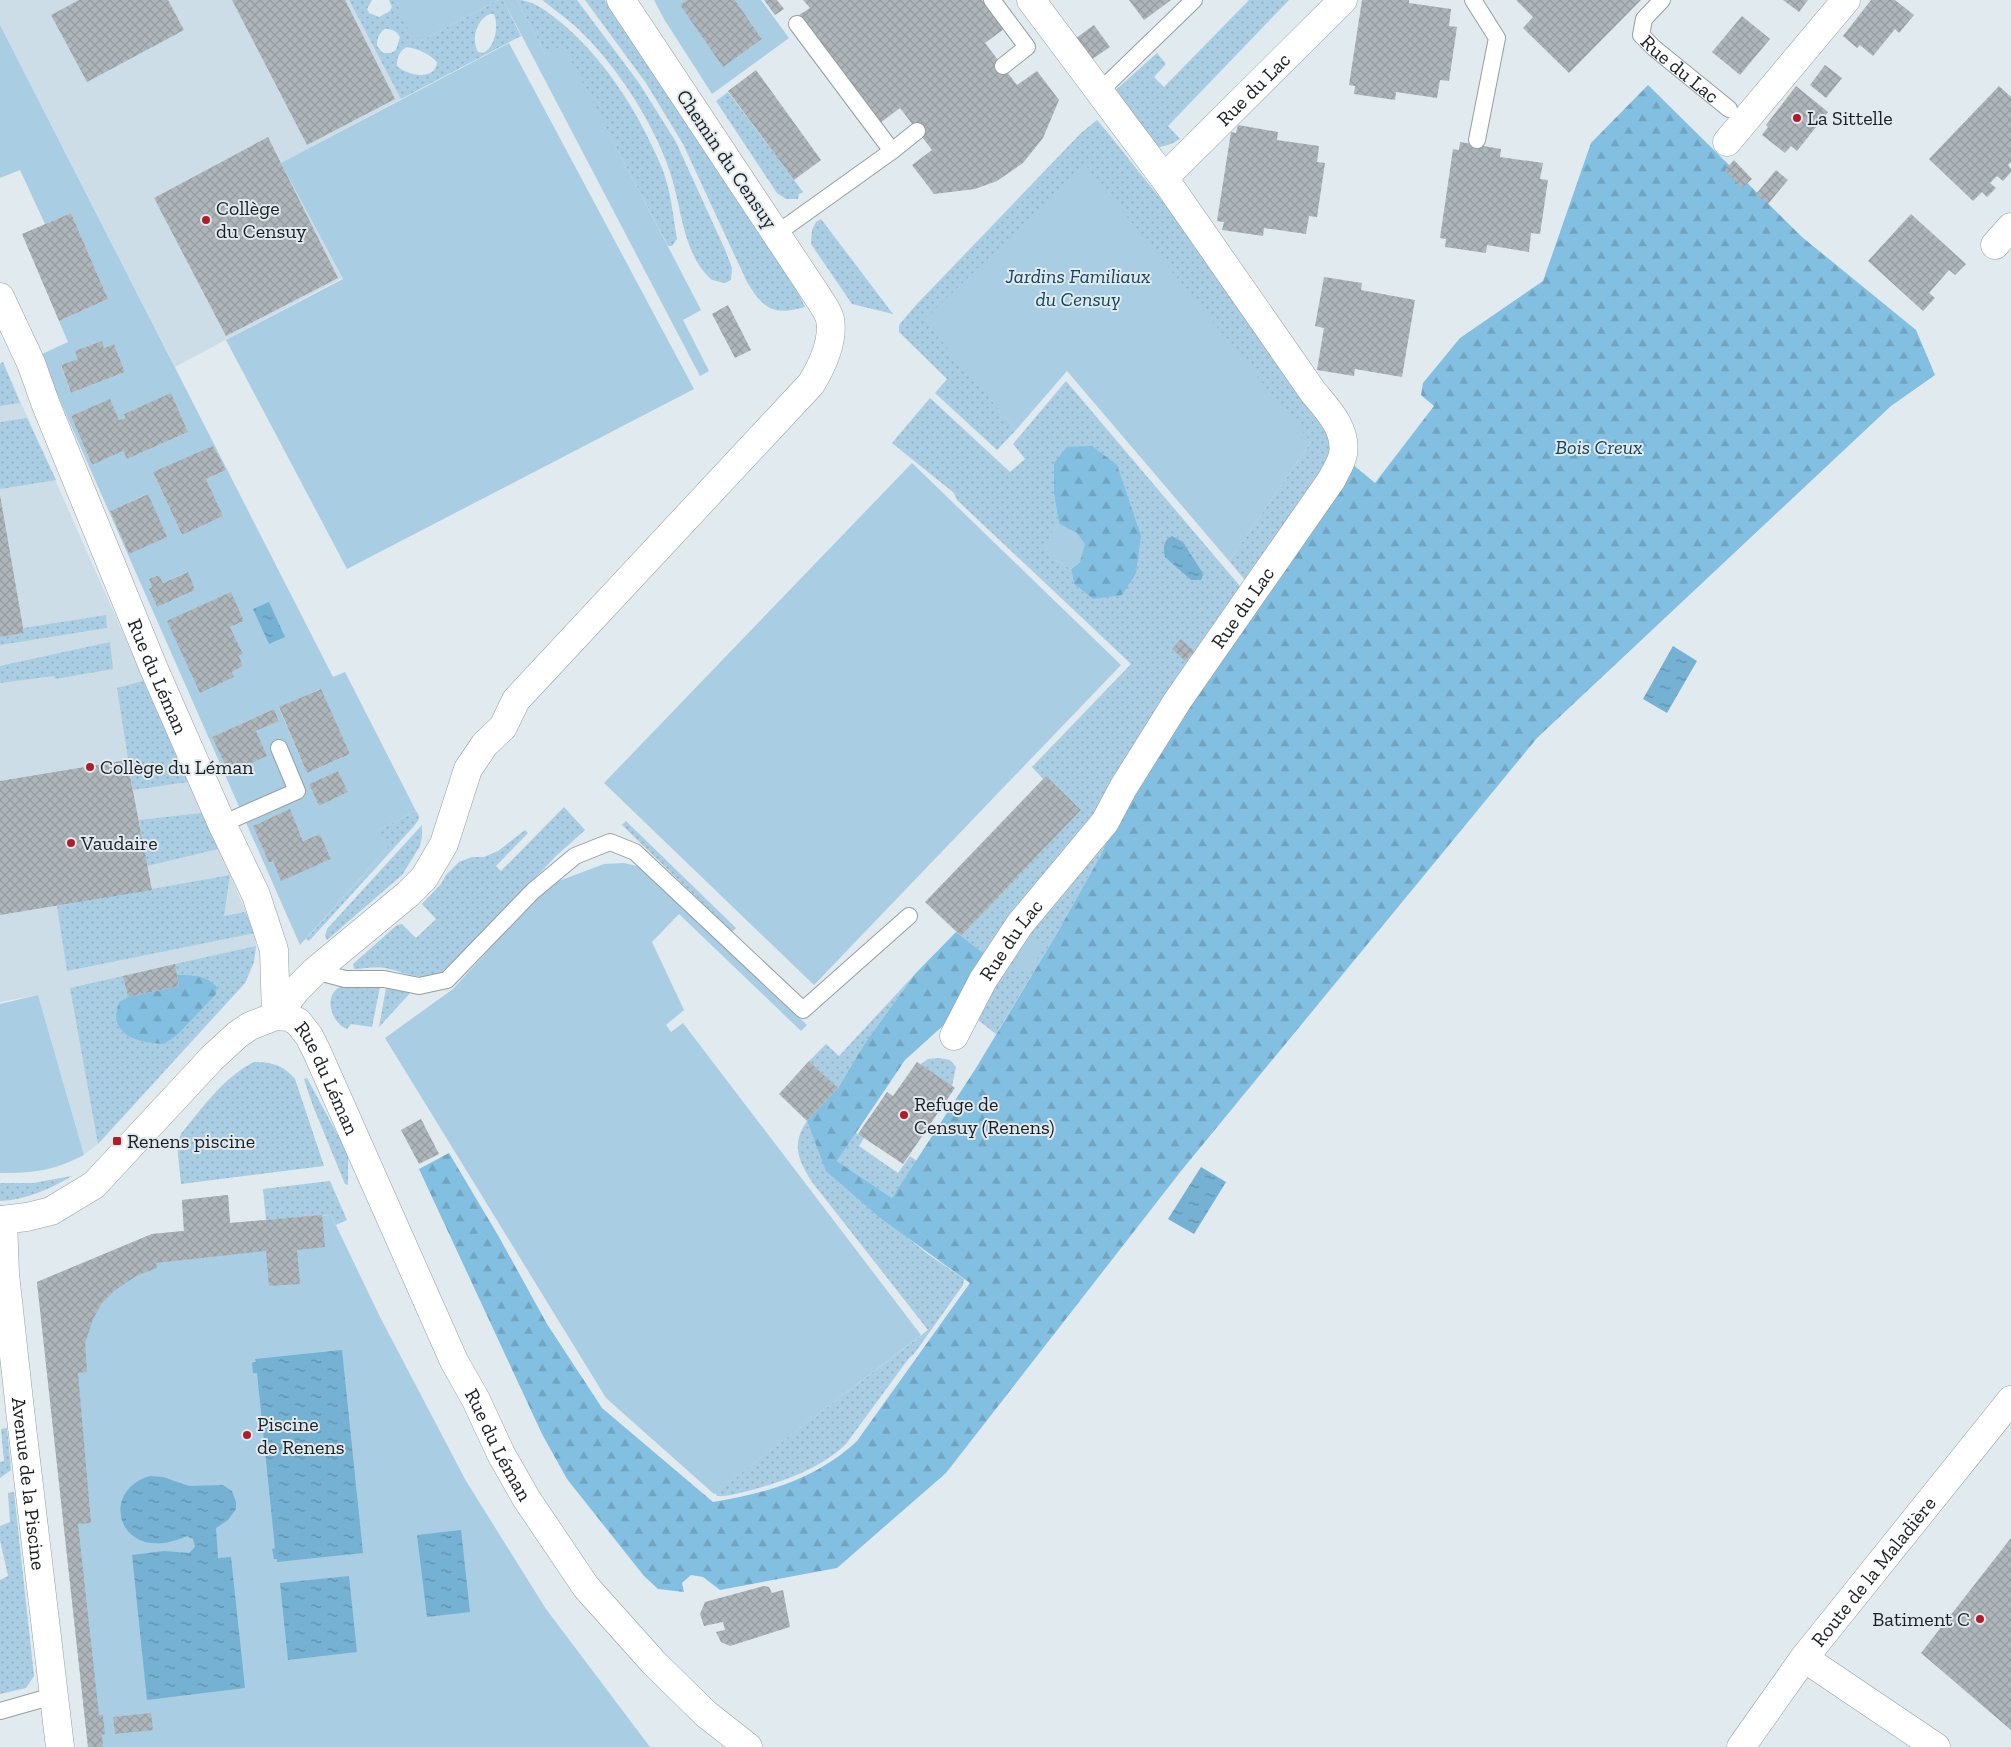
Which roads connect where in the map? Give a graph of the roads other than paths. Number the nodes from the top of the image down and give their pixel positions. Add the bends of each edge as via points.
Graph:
1 (621, 0) edge
2 (992, 0) edge
3 (1031, 0) edge
4 (1194, 0) edge
5 (1343, 0) edge
6 (1472, 0) edge
7 (1662, 0) edge
8 (1846, 0) edge
9 (797, 24) dead end
10 (1003, 66) dead end
11 (1099, 92) junction
12 (1730, 109) dead end
13 (917, 131) dead end
14 (1477, 140) dead end
15 (1727, 142) dead end
16 (892, 151) junction
17 (1164, 178) junction
18 (776, 234) junction
19 (0, 296) edge
20 (279, 748) dead end
21 (222, 824) junction
22 (909, 916) dead end
23 (315, 971) junction
24 (276, 1016) junction
25 (954, 1036) dead end
26 (2, 1220) edge
27 (2011, 1400) edge
28 (1804, 1658) junction
29 (53, 1696) junction
30 (0, 1711) edge
31 (60, 1747) edge
32 (748, 1747) edge
33 (1741, 1747) edge
34 (1936, 1747) edge

1 - 18 street, Chemin du Censuy
2 - 10 lane via 1027,47
3 - 11 street, Rue du Lac
4 - 11 lane
5 - 17 street, Rue du Lac
6 - 14 lane via 1497,38
7 - 12 lane, Rue du Lac via 1644,19 1641,34
8 - 15 street
9 - 16 lane
11 - 17 street, Rue du Lac
13 - 16 lane
16 - 18 lane
17 - 25 street, Rue du Lac via 1313,392 1335,418 1343,439 1343,456 1332,479 1178,700 1105,822 1020,924 988,972
18 - 23 street, Chemin du Censuy via 830,319 826,352 811,384 516,700 503,727 485,744 468,768 444,844 424,878
19 - 21 street, Rue du Léman via 154,669
20 - 21 lane via 298,791
21 - 24 street, Rue du Léman via 256,895 274,950
22 - 23 lane via 803,1010 635,852 610,842 575,856 533,891 448,980 420,986 384,979 345,979
23 - 24 street
24 - 26 street via 257,1022 237,1035 212,1058 94,1185 51,1211
24 - 32 street, Rue du Léman via 298,1022 309,1036 454,1360 526,1498 586,1587 629,1636 706,1714
26 - 29 street, Avenue de la Piscine via 7,1294
27 - 28 street, Route de la Maladière
28 - 33 street, Route de la Maladière
28 - 34 street
29 - 30 lane
29 - 31 street, Avenue de la Piscine

